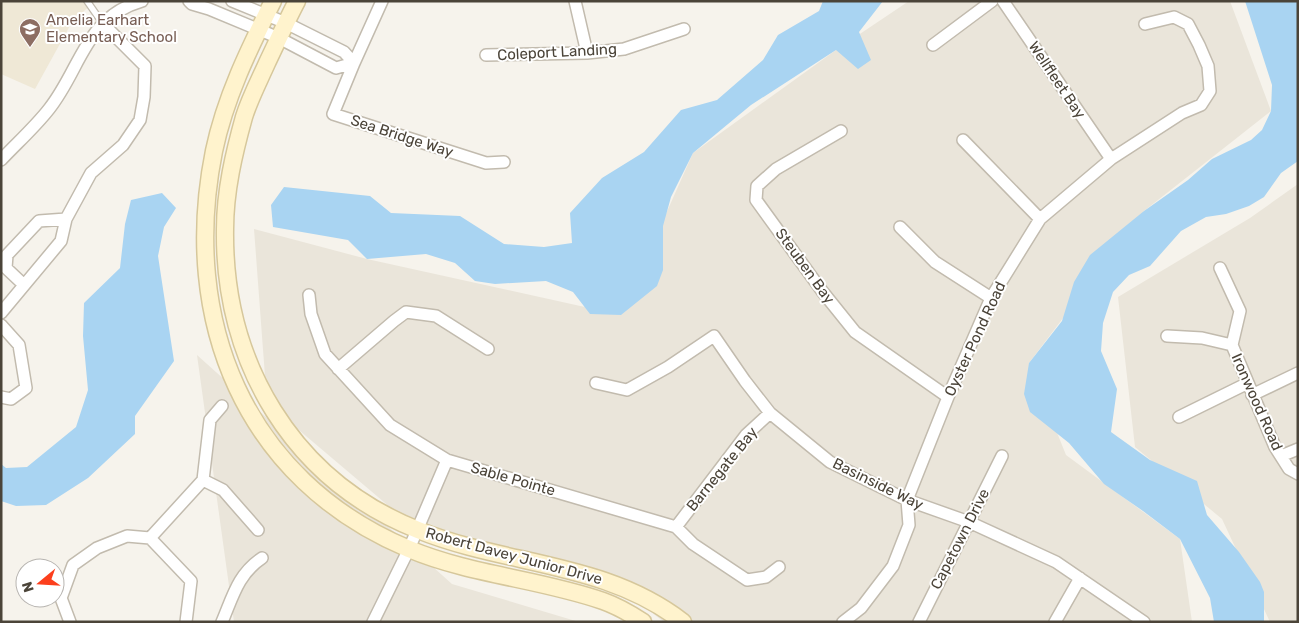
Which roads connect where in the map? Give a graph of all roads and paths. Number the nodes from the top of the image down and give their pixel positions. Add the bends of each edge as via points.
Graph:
1 (87, 1) edge
2 (142, 1) edge
3 (189, 1) edge
4 (232, 1) edge
5 (297, 1) edge
6 (382, 1) edge
7 (574, 1) edge
8 (992, 1) edge
9 (1003, 1) edge
10 (270, 8) edge
11 (286, 23) junction
12 (103, 24) junction
13 (1144, 24) dead end
14 (684, 29) dead end
15 (258, 30) junction
16 (279, 38) junction
17 (934, 45) dead end
18 (587, 53) junction
19 (486, 55) dead end
20 (354, 63) junction
21 (841, 131) dead end
22 (963, 140) dead end
23 (1111, 159) junction
24 (1, 160) edge
25 (504, 162) dead end
26 (66, 219) junction
27 (1040, 219) junction
28 (900, 227) dead end
29 (1220, 268) dead end
30 (24, 285) junction
31 (309, 294) dead end
32 (991, 298) junction
33 (1, 313) edge
34 (1, 325) edge
35 (1167, 336) dead end
36 (1232, 346) junction
37 (488, 349) dead end
38 (338, 369) junction
39 (1298, 373) edge
40 (596, 383) dead end
41 (1248, 383) junction
42 (1252, 395) junction
43 (1, 397) edge
44 (948, 397) junction
45 (222, 406) dead end
46 (770, 413) junction
47 (1179, 417) dead end
48 (1298, 448) edge
49 (1002, 456) dead end
50 (1281, 456) junction
51 (447, 460) junction
52 (1298, 474) edge
53 (203, 480) junction
54 (907, 500) junction
55 (969, 522) junction
56 (676, 527) junction
57 (258, 530) dead end
58 (417, 530) junction
59 (150, 538) junction
60 (409, 549) junction
61 (262, 558) dead end
62 (779, 567) dead end
63 (1080, 578) junction
64 (70, 622) edge
65 (186, 622) edge
66 (222, 622) edge
67 (374, 622) edge
68 (643, 622) edge
69 (683, 622) edge
70 (843, 622) edge
71 (919, 622) edge
72 (1056, 622) edge
73 (1144, 622) edge

1 - 12 lane
2 - 12 street via 119,11
3 - 15 street
4 - 10 street
5 - 11 main road, Robert Davey Junior Drive
6 - 20 street, Sea Bridge Way
7 - 18 street
8 - 17 street
9 - 23 street, Wellfleet Bay
10 - 11 street
10 - 15 main road, Robert Davey Junior Drive
11 - 16 main road, Robert Davey Junior Drive
11 - 20 street via 344,52
12 - 24 street via 87,44 49,109
12 - 26 street via 145,66 140,120 124,145 91,173
13 - 23 street, Oyster Pond Road via 1174,17 1188,24 1208,66 1210,91 1201,105 1182,113
14 - 18 street, Coleport Landing via 624,49
15 - 16 street
15 - 60 main road, Robert Davey Junior Drive via 225,110 207,188 206,267 219,343 249,414 295,472 322,497 358,522
16 - 20 street via 336,68
16 - 58 main road, Robert Davey Junior Drive via 244,116 228,191 226,266 239,337 267,403 310,457 364,503
18 - 19 street, Coleport Landing
20 - 25 street, Sea Bridge Way via 333,114 486,163
21 - 44 street, Steuben Bay via 776,169 757,186 756,200 855,332
22 - 27 street
23 - 27 street, Oyster Pond Road
26 - 30 street via 61,241
26 - 30 street via 39,221 7,255 6,268
27 - 32 street, Oyster Pond Road
28 - 32 street via 935,262
29 - 36 street, Ironwood Road via 1240,311
30 - 33 street
31 - 38 street, Sable Pointe via 311,314 325,354
32 - 44 street, Oyster Pond Road
34 - 43 street via 19,345 26,388 11,399
35 - 36 street via 1202,338
36 - 41 street, Ironwood Road
37 - 38 street via 436,316 406,312
38 - 51 street, Sable Pointe via 390,425
39 - 42 street
40 - 46 street, Basinside Way via 628,390 714,336
41 - 42 street, Ironwood Road
41 - 47 street
42 - 50 street, Ironwood Road
44 - 54 street, Oyster Pond Road
45 - 53 street via 210,420
46 - 54 street, Basinside Way via 830,462
46 - 56 street, Barnegate Bay via 746,435
48 - 50 street
49 - 55 street, Capetown Drive
50 - 52 street, Ironwood Road via 1289,469
51 - 56 street, Sable Pointe
51 - 58 street
53 - 57 street via 223,490
53 - 59 street
54 - 55 street, Basinside Way
54 - 70 street, Oyster Pond Road via 909,524 893,566 861,608
55 - 63 street, Basinside Way via 1056,562
55 - 71 street, Capetown Drive
56 - 62 street, Sable Pointe via 693,544 747,580 766,577
58 - 60 street
58 - 69 main road, Robert Davey Junior Drive via 473,548 613,583 644,597
59 - 64 street via 127,536 97,548 73,565 61,598
59 - 65 street via 191,581
60 - 67 street
60 - 68 main road, Robert Davey Junior Drive via 438,560 605,602
61 - 66 street via 250,566 238,583
63 - 72 street
63 - 73 street, Basinside Way

